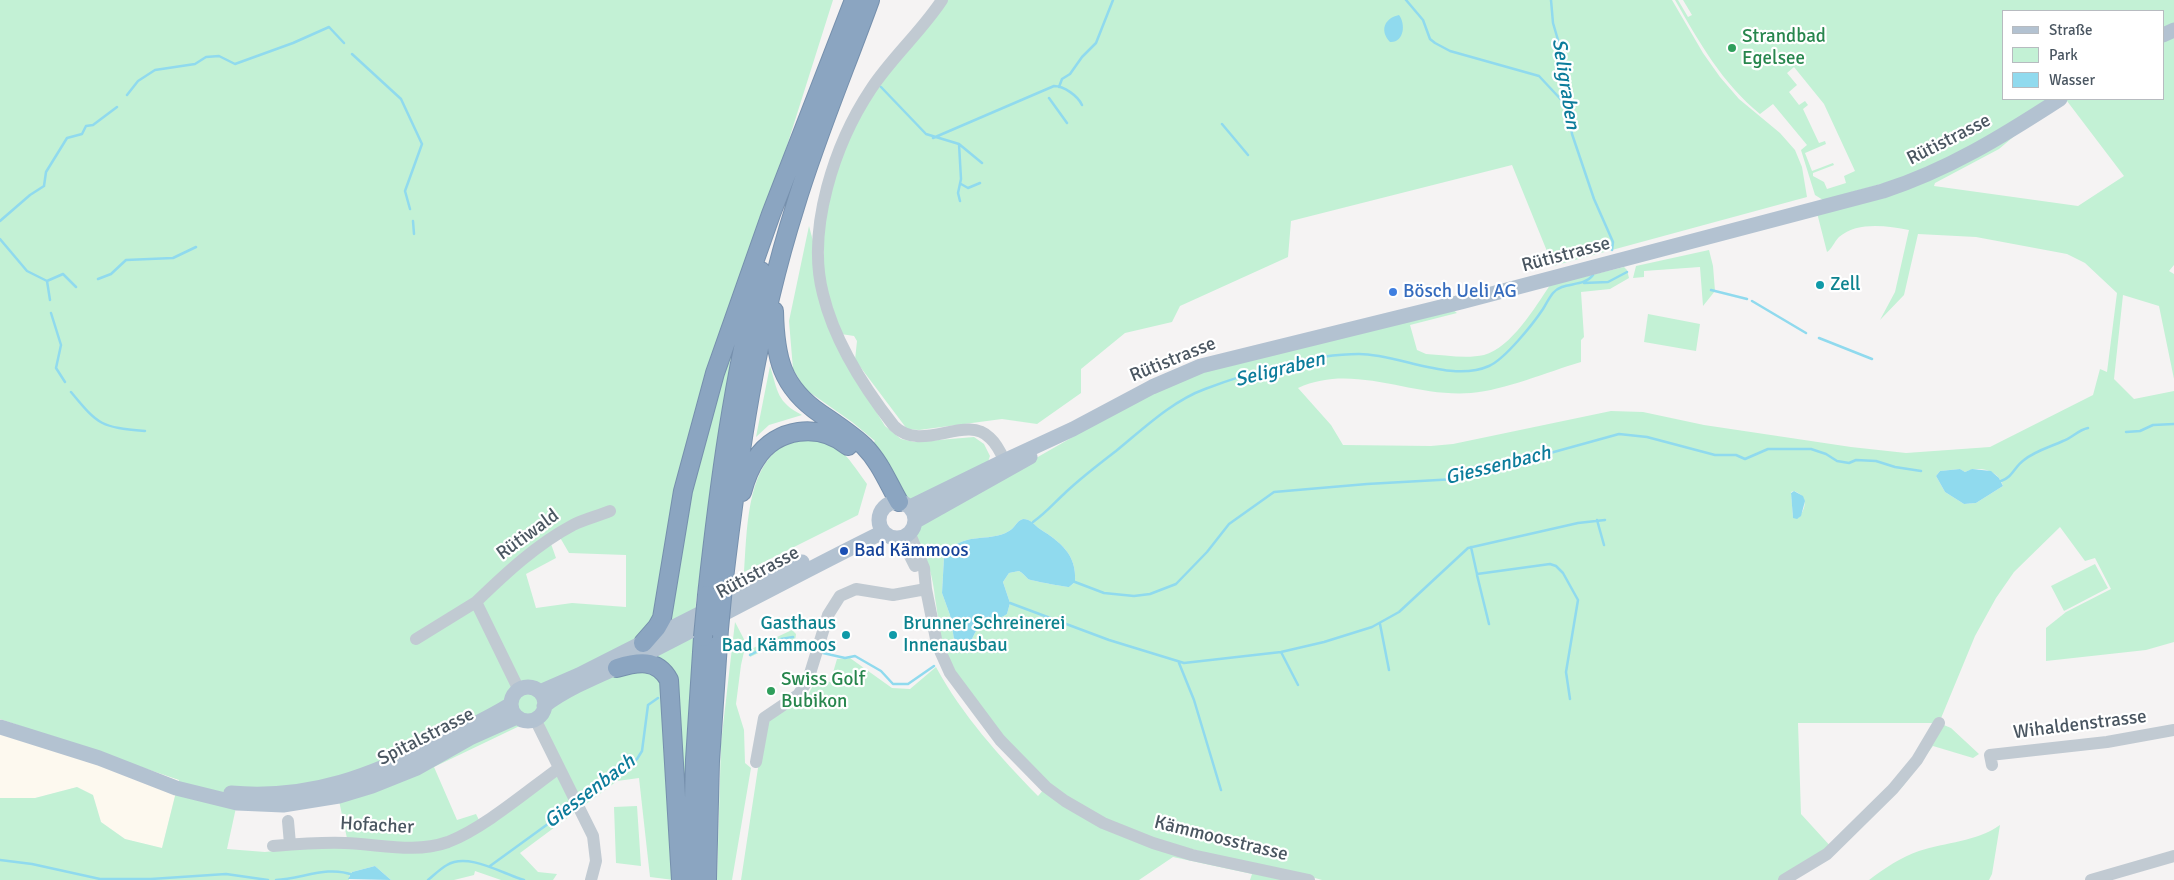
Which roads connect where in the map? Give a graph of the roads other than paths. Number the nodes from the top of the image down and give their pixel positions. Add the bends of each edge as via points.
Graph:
1 (854, 0) edge
2 (870, 0) edge
3 (942, 0) edge
4 (2058, 100) edge
5 (812, 111) junction
6 (774, 280) junction
7 (1006, 465) junction
8 (610, 511) dead end
9 (904, 518) junction
10 (881, 528) junction
11 (728, 541) junction
12 (926, 589) junction
13 (476, 602) junction
14 (416, 639) dead end
15 (649, 644) junction
16 (617, 668) junction
17 (519, 690) junction
18 (542, 699) junction
19 (514, 710) junction
20 (535, 719) junction
21 (1939, 723) dead end
22 (0, 727) edge
23 (2174, 730) edge
24 (1991, 760) dead end
25 (756, 762) dead end
26 (560, 768) junction
27 (288, 821) dead end
28 (290, 844) junction
29 (272, 846) dead end
30 (2174, 856) edge
31 (591, 880) edge
32 (681, 880) edge
33 (692, 880) edge
34 (707, 880) edge
35 (1308, 880) edge
36 (1784, 880) edge
37 (2091, 880) edge

1 - 5 highway
2 - 6 highway via 804,178
3 - 7 street via 873,86 840,149 824,202 820,281 841,344 897,429 918,437 977,430 991,438
4 - 7 main road, Rütistrasse via 1980,150 1896,187 1461,302 1225,359 1168,379
5 - 15 highway via 771,214 715,373 683,492 662,618
5 - 33 highway, bridge via 778,208 750,316 724,459 703,637 694,760
6 - 9 highway via 774,338 785,376 807,404 870,452
6 - 11 highway via 746,419
7 - 9 main road, Rütistrasse
8 - 13 street, Rütiwald via 558,534 521,560
9 - 10 main road via 891,538
9 - 10 main road via 880,514
9 - 11 highway via 851,448 827,434 799,431 772,442 755,460
9 - 12 street, Kämmoosstrasse
10 - 15 main road, Rütistrasse
11 - 34 highway, bridge via 710,762
12 - 25 street via 893,595 856,589 840,596 828,615 804,688 762,720
12 - 35 street, Kämmoosstrasse via 937,644 950,673 1000,740 1046,787 1103,823 1153,843 1192,855
13 - 14 street, Rütiwald
13 - 17 street
15 - 16 main road
15 - 18 main road
16 - 18 main road
16 - 32 highway via 650,664 662,670 670,682
17 - 18 main road via 530,687
17 - 19 main road via 513,696
18 - 20 main road via 540,716
19 - 20 main road via 525,721
19 - 22 main road, Spitalstrasse via 391,766 339,783 261,794 176,788 99,758
20 - 26 street
21 - 36 street via 1908,772 1886,796 1828,854
23 - 24 street, Wihaldenstrasse
26 - 28 street, Hofacher via 467,833 439,844 405,848 348,843
26 - 31 street via 594,841 596,862
27 - 28 street
28 - 29 street, Hofacher
30 - 37 street

